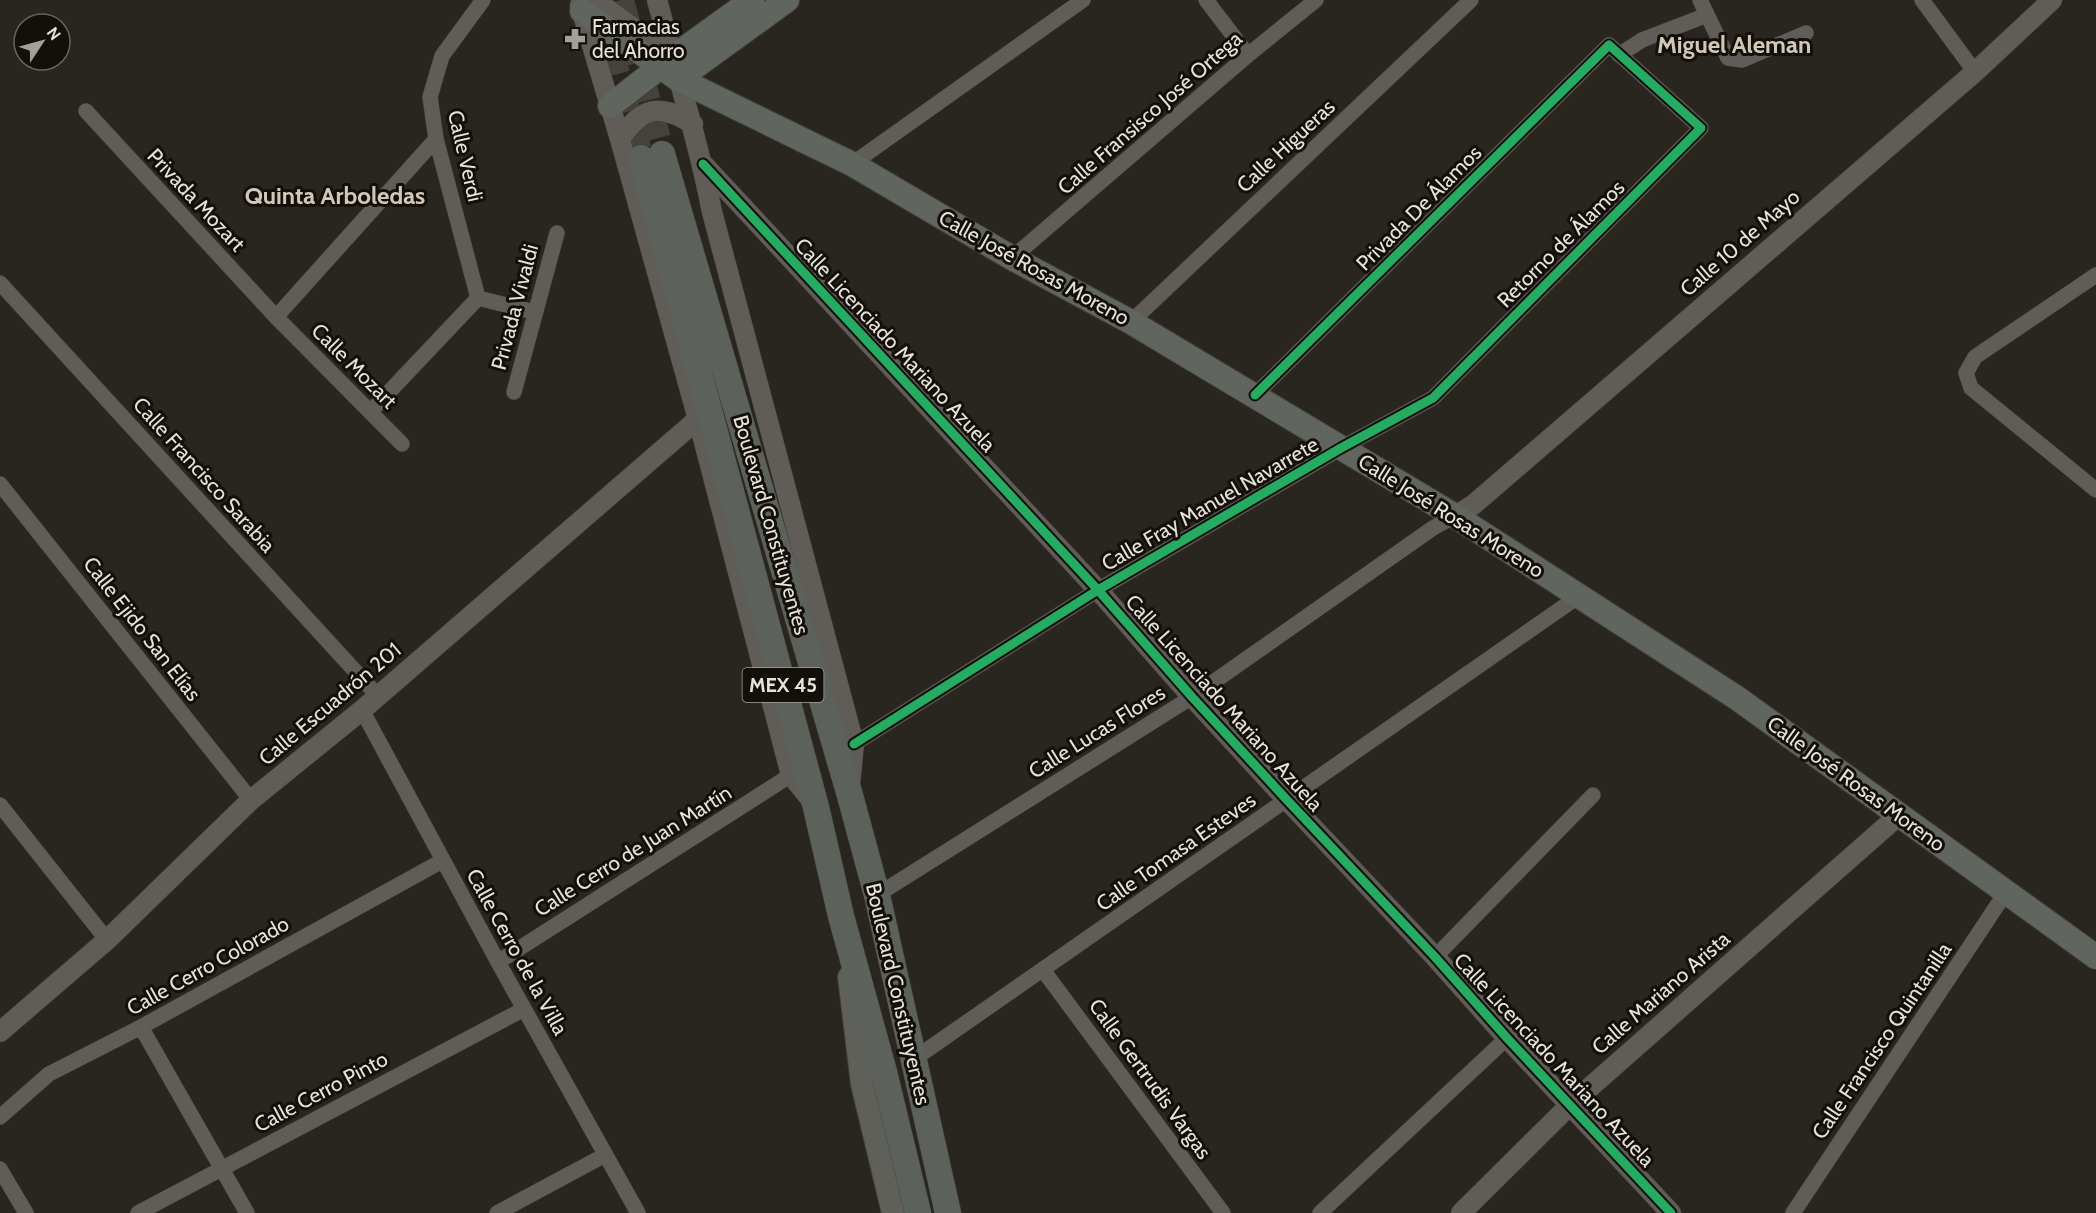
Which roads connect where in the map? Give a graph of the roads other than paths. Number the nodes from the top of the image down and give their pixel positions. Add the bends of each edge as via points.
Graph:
1 (483, 0) edge
2 (657, 0) edge
3 (752, 0) edge
4 (787, 0) edge
5 (1083, 0) edge
6 (1206, 0) edge
7 (1316, 0) edge
8 (1471, 0) edge
9 (1700, 0) edge
10 (1922, 0) edge
11 (2052, 0) edge
12 (580, 3) edge
13 (1707, 15) junction
14 (1806, 33) dead end
15 (1614, 50) junction
16 (1248, 55) junction
17 (671, 68) junction
18 (1975, 72) junction
19 (610, 106) junction
20 (86, 111) dead end
21 (693, 124) junction
22 (620, 138) junction
23 (436, 139) junction
24 (703, 164) junction
25 (852, 164) junction
26 (735, 198) junction
27 (712, 212) junction
28 (557, 233) dead end
29 (1012, 258) junction
30 (2096, 275) edge
31 (0, 283) edge
32 (478, 298) junction
33 (534, 312) junction
34 (276, 317) junction
35 (1131, 322) junction
36 (513, 392) dead end
37 (1255, 395) junction
38 (371, 411) junction
39 (698, 419) junction
40 (402, 444) dead end
41 (1341, 448) junction
42 (0, 484) edge
43 (2096, 490) edge
44 (1455, 516) junction
45 (1098, 590) junction
46 (1580, 596) junction
47 (378, 696) junction
48 (1192, 697) junction
49 (362, 710) junction
50 (854, 744) junction
51 (791, 775) junction
52 (849, 792) junction
53 (1593, 795) dead end
54 (251, 800) junction
55 (1287, 800) junction
56 (0, 805) edge
57 (816, 807) junction
58 (1899, 815) junction
59 (442, 861) junction
60 (2006, 892) junction
61 (876, 895) junction
62 (841, 916) junction
63 (107, 940) junction
64 (1435, 957) junction
65 (2096, 957) edge
66 (498, 962) junction
67 (1043, 970) junction
68 (524, 1009) junction
69 (141, 1027) junction
70 (1, 1029) edge
71 (1507, 1038) junction
72 (914, 1059) junction
73 (1571, 1104) junction
74 (0, 1117) edge
75 (605, 1155) junction
76 (936, 1165) junction
77 (222, 1168) junction
78 (0, 1169) edge
79 (26, 1213) edge
80 (138, 1213) edge
81 (247, 1213) edge
82 (497, 1213) edge
83 (638, 1213) edge
84 (893, 1213) edge
85 (918, 1213) edge
86 (948, 1213) edge
87 (959, 1213) edge
88 (1223, 1213) edge
89 (1320, 1213) edge
90 (1461, 1213) edge
91 (1671, 1213) edge
92 (1793, 1213) edge

1 - 23 street, Calle Verdi via 442,56 430,97
2 - 17 street
3 - 17 main road
4 - 17 main road
5 - 25 street
6 - 16 street
7 - 16 street, Calle Fransisco José Ortega
8 - 35 street, Calle Higueras
9 - 13 street
10 - 18 street
11 - 18 street, Calle 10 de Mayo
12 - 17 main road, Calle José Rosas Moreno
12 - 19 street
13 - 14 street via 1728,58 1733,60 1742,60
13 - 15 street, Privada De Álamos
15 - 37 street, Privada De Álamos
15 - 41 street, Retorno de Álamos via 1701,128 1433,398
16 - 29 street, Calle Fransisco José Ortega
17 - 19 main road
17 - 21 street
17 - 25 main road, Calle José Rosas Moreno
18 - 44 street, Calle 10 de Mayo via 1482,497
19 - 22 street
20 - 34 street, Privada Mozart
21 - 22 street via 655,109 642,114
21 - 24 street
22 - 39 street
23 - 32 street, Calle Verdi
23 - 34 street
24 - 26 street, Calle Licenciado Mariano Azuela
24 - 27 street
25 - 29 main road, Calle José Rosas Moreno
26 - 27 street
26 - 45 street, Calle Licenciado Mariano Azuela
27 - 50 street
28 - 33 street, Privada Vivaldi
29 - 35 main road, Calle José Rosas Moreno
30 - 43 street via 1975,357 1966,373 1971,388
31 - 47 street, Calle Francisco Sarabia
32 - 33 street
32 - 38 street
33 - 36 street, Privada Vivaldi
34 - 38 street, Calle Mozart
35 - 37 main road, Calle José Rosas Moreno
37 - 41 main road, Calle José Rosas Moreno
38 - 40 street, Calle Mozart
39 - 47 street, Calle Escuadrón 201
39 - 51 street
41 - 44 main road, Calle José Rosas Moreno
41 - 45 street, Calle Fray Manuel Navarrete
42 - 54 street, Calle Ejido San Elías
44 - 46 main road, Calle José Rosas Moreno
44 - 48 street, Calle Lucas Flores
45 - 48 street, Calle Licenciado Mariano Azuela
45 - 50 street, Calle Fray Manuel Navarrete
46 - 55 street, Calle Tomasa Esteves
46 - 58 main road, Calle José Rosas Moreno via 1737,698
47 - 49 street, Calle Escuadrón 201
48 - 55 street, Calle Licenciado Mariano Azuela
48 - 61 street, Calle Lucas Flores
49 - 54 street, Calle Escuadrón 201
49 - 59 street, Calle Cerro de la Villa
50 - 52 street
51 - 57 street
51 - 66 street, Calle Cerro de Juan Martín
52 - 57 highway, Boulevard Constituyentes / MEX 45 via 651,156
52 - 61 highway, Boulevard Constituyentes / MEX 45
53 - 64 street
54 - 63 street, Calle Escuadrón 201
55 - 64 street, Calle Licenciado Mariano Azuela
55 - 67 street, Calle Tomasa Esteves
56 - 63 street
57 - 62 highway, Boulevard Constituyentes / MEX 45
58 - 60 main road, Calle José Rosas Moreno
58 - 73 street, Calle Mariano Arista
59 - 66 street, Calle Cerro de la Villa
59 - 69 street, Calle Cerro Colorado
60 - 65 main road, Calle José Rosas Moreno
60 - 92 street, Calle Francisco Quintanilla
61 - 72 highway, Boulevard Constituyentes / MEX 45
62 - 84 main road via 862,1084
62 - 85 highway, Boulevard Constituyentes / MEX 45
63 - 70 street, Calle Escuadrón 201
64 - 71 street, Calle Licenciado Mariano Azuela
66 - 68 street, Calle Cerro de la Villa
67 - 72 street, Calle Tomasa Esteves
67 - 88 street, Calle Gertrudis Vargas
68 - 75 street, Calle Cerro de la Villa
68 - 77 street, Calle Cerro Pinto
69 - 74 street, Calle Cerro Colorado via 50,1074
69 - 77 street
71 - 73 street, Calle Licenciado Mariano Azuela
71 - 89 street
72 - 76 highway, Boulevard Constituyentes / MEX 45
73 - 90 street, Calle Mariano Arista
73 - 91 street, Calle Licenciado Mariano Azuela
75 - 82 street
75 - 83 street, Calle Cerro de la Villa
76 - 86 highway, Boulevard Constituyentes / MEX 45
76 - 87 main road
77 - 80 street, Calle Cerro Pinto
77 - 81 street
78 - 79 street

